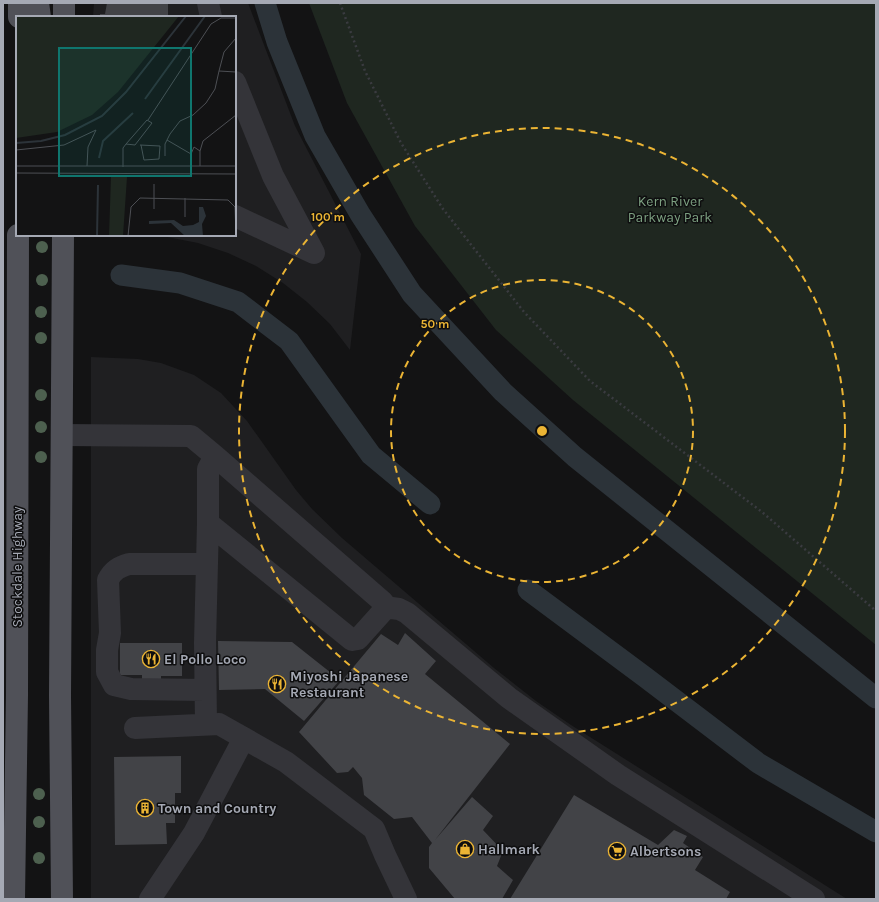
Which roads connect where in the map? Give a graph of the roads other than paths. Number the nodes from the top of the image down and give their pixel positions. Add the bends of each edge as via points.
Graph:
1 (19, 3) edge
2 (38, 3) edge
3 (64, 3) edge
4 (208, 3) edge
5 (19, 16) edge
6 (40, 16) edge
7 (64, 16) edge
8 (211, 16) edge
9 (236, 84) edge
10 (236, 216) edge
11 (18, 236) edge
12 (63, 236) edge
13 (62, 435) junction
14 (215, 456) junction
15 (208, 523) junction
16 (207, 564) junction
17 (384, 606) junction
18 (205, 690) junction
19 (206, 724) junction
20 (135, 728) dead end
21 (244, 738) junction
22 (14, 899) edge
23 (62, 899) edge
24 (150, 899) edge
25 (406, 899) edge
26 (814, 899) edge

1 - 5 main road
2 - 6 main road
3 - 7 main road
4 - 8 lane
9 - 10 lane via 273,176 314,253
11 - 22 main road, Stockdale Highway
12 - 13 main road
13 - 14 lane via 191,436
13 - 23 main road
14 - 15 lane via 208,469
14 - 17 lane via 383,602
15 - 16 lane
15 - 17 lane via 352,640 358,639 384,610
16 - 18 lane
16 - 18 lane via 129,564 111,573 108,580 110,633 107,672 114,685 131,689
17 - 26 lane via 407,613 509,698 618,774
18 - 19 lane
19 - 20 lane
19 - 21 lane via 219,724
21 - 24 lane via 194,832
21 - 25 lane via 286,762 374,829

